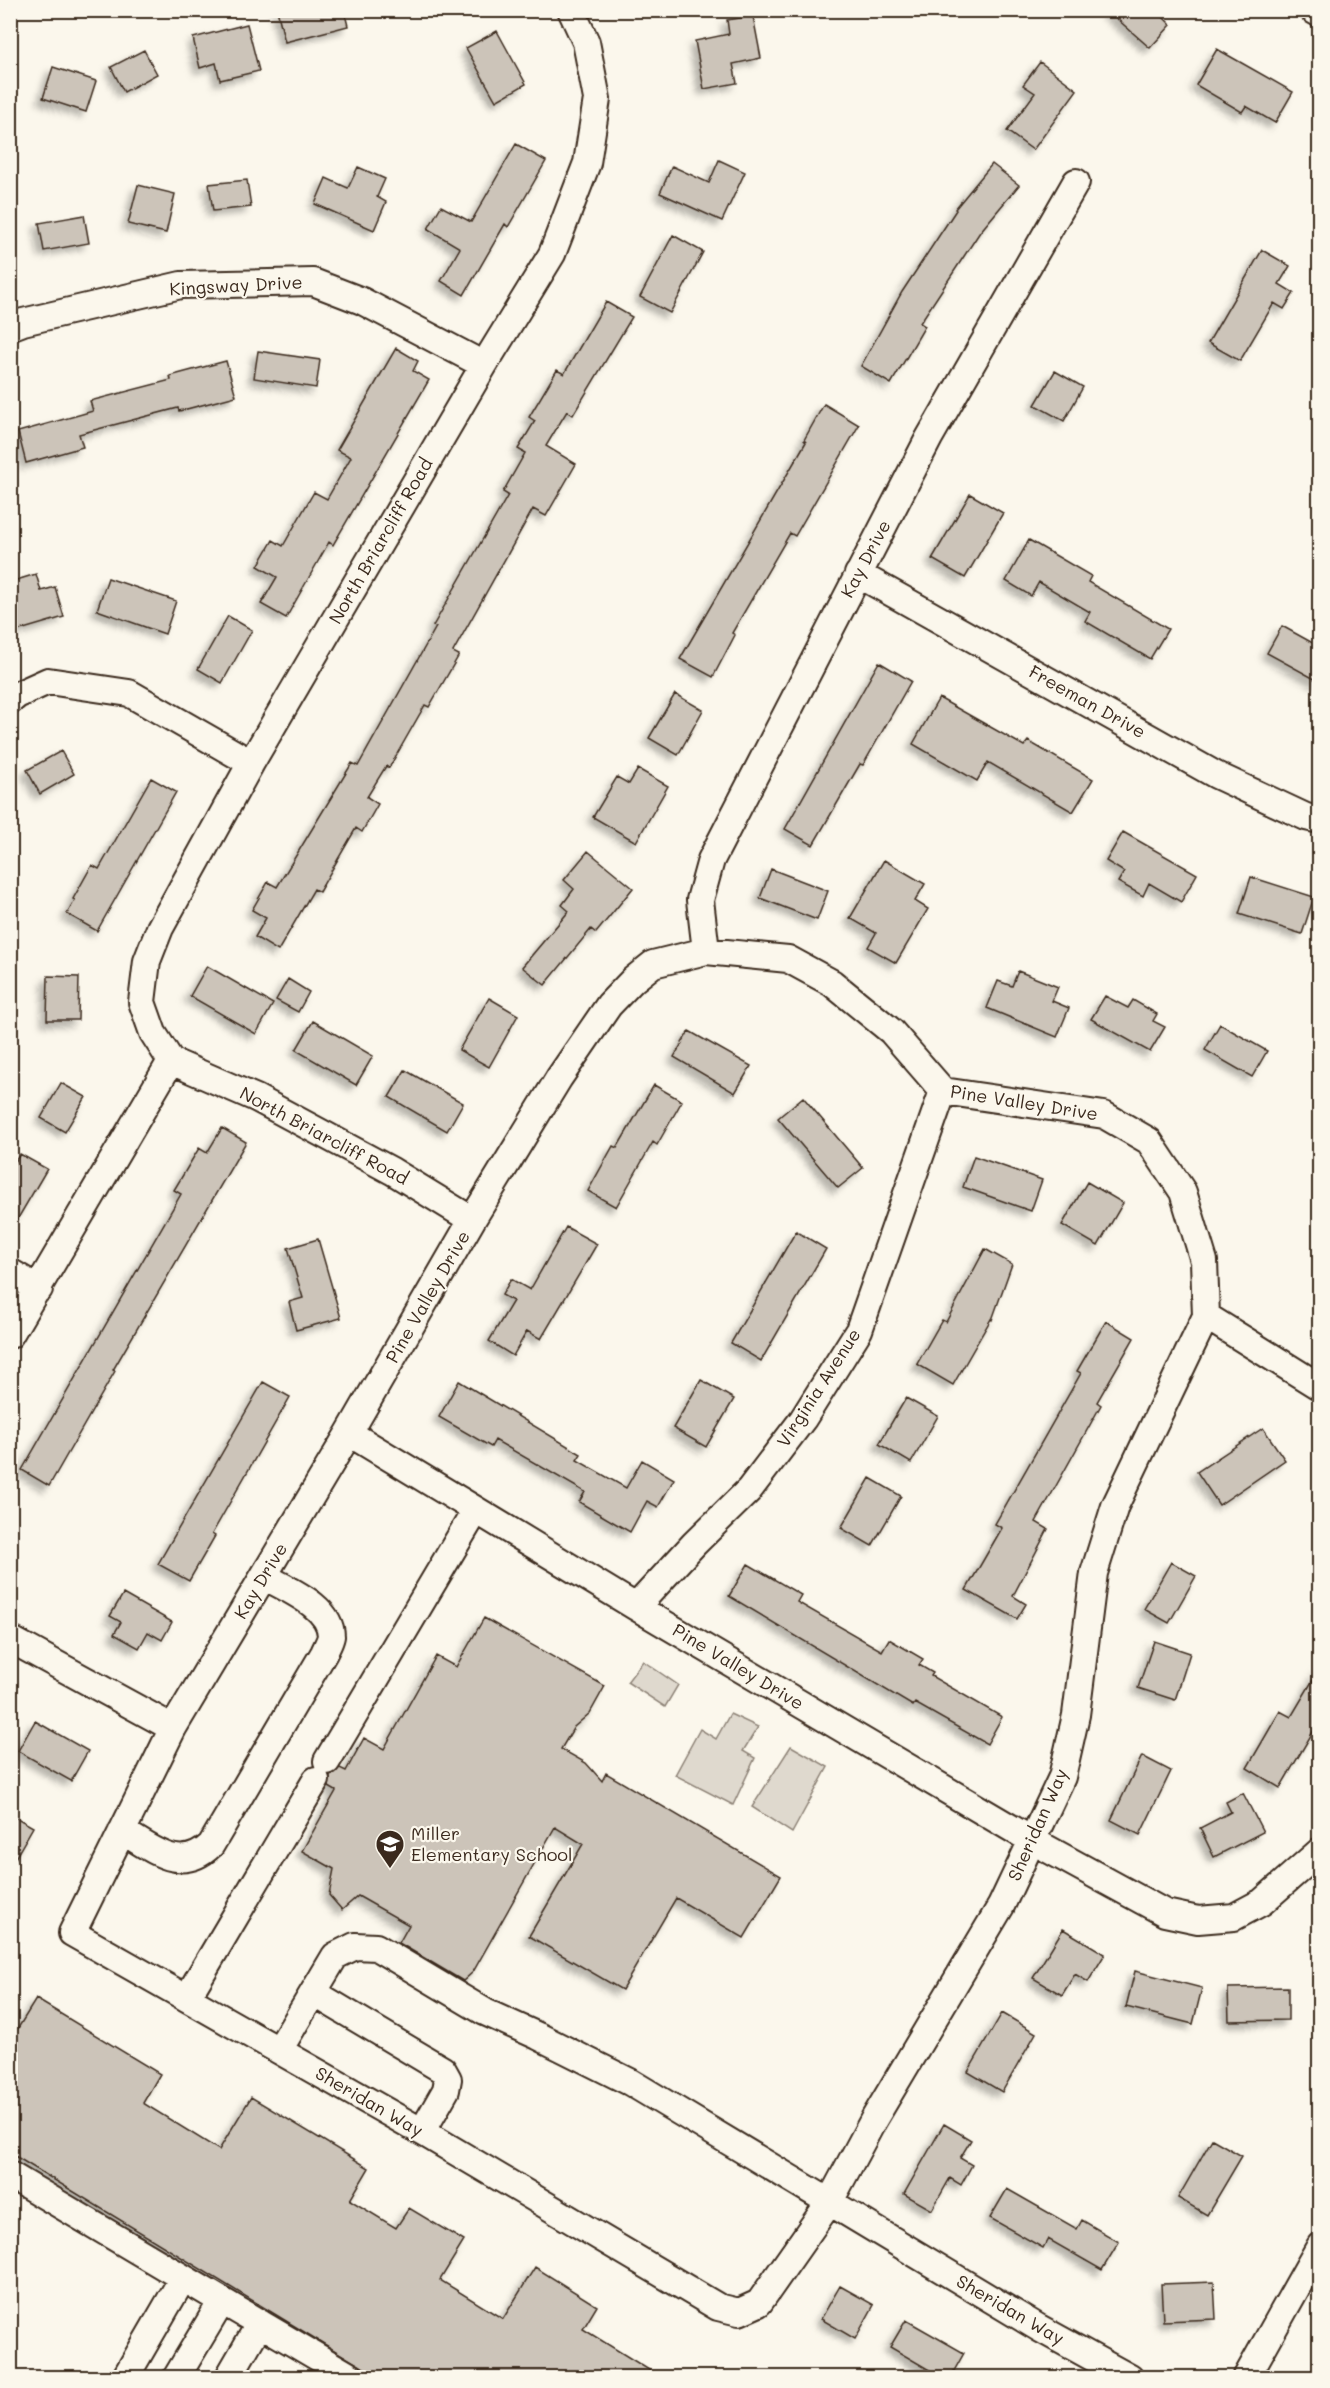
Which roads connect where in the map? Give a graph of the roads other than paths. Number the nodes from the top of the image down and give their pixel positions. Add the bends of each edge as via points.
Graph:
1 (571, 10) edge
2 (1313, 10) edge
3 (1320, 14) edge
4 (1076, 182) dead end
5 (10, 327) edge
6 (484, 365) junction
7 (858, 574) junction
8 (10, 701) edge
9 (251, 763) junction
10 (1320, 820) edge
11 (706, 951) junction
12 (171, 1061) junction
13 (943, 1091) junction
14 (472, 1220) junction
15 (10, 1272) edge
16 (39, 1289) junction
17 (1206, 1316) junction
18 (10, 1335) edge
19 (1320, 1388) edge
20 (349, 1433) junction
21 (476, 1510) junction
22 (264, 1576) junction
23 (636, 1607) junction
24 (10, 1639) edge
25 (173, 1728) junction
26 (122, 1830) junction
27 (1033, 1841) junction
28 (1320, 1851) edge
29 (314, 1993) junction
30 (187, 1998) junction
31 (279, 2050) junction
32 (422, 2132) junction
33 (10, 2175) edge
34 (829, 2203) junction
35 (1320, 2246) edge
36 (183, 2278) junction
37 (222, 2301) junction
38 (260, 2323) junction
39 (125, 2378) edge
40 (176, 2378) edge
41 (228, 2378) edge
42 (353, 2378) edge
43 (1130, 2378) edge
44 (1246, 2378) edge

1 - 6 street, North Briarcliff Road via 586,42 597,99 587,163 552,254
2 - 3 street
4 - 7 street, Kay Drive via 929,438
5 - 6 street, Kingsway Drive via 181,285 313,282 362,301
6 - 9 street, North Briarcliff Road
7 - 10 street, Freeman Drive via 1216,775
7 - 11 street, Kay Drive via 711,860 700,900
8 - 9 street via 48,681 129,693
9 - 12 street, North Briarcliff Road via 160,928 147,961 142,1002 153,1033
11 - 13 street, Pine Valley Drive via 788,959 831,983 891,1031
11 - 14 street, Pine Valley Drive via 653,963 609,1005
12 - 14 street, North Briarcliff Road via 256,1098 392,1171
12 - 16 street
13 - 17 street, Pine Valley Drive via 1104,1115 1149,1141 1183,1191 1204,1260
13 - 23 street, Virginia Avenue via 859,1330 803,1419 748,1490
14 - 20 street, Pine Valley Drive
15 - 16 street
16 - 18 street
17 - 19 street
17 - 27 street, Sheridan Way via 1115,1506 1094,1573 1076,1715 1062,1777
20 - 21 street, Pine Valley Drive
20 - 22 street, Kay Drive
21 - 23 street, Pine Valley Drive
21 - 30 street
22 - 25 street, Kay Drive
22 - 26 street via 314,1606 328,1621 331,1638 324,1653 211,1845 201,1855 182,1859 164,1855
23 - 27 street, Pine Valley Drive
24 - 25 street
25 - 26 street, Sheridan Way
26 - 30 street, Sheridan Way via 72,1933
27 - 28 street, Pine Valley Drive via 1165,1913 1198,1920 1234,1917 1262,1902
27 - 34 street, Sheridan Way via 1001,1906 874,2119
29 - 31 street
29 - 32 street via 443,2070 448,2079 446,2090
29 - 34 street via 336,1956 356,1946 376,1947 485,2012 630,2082
30 - 31 street, Sheridan Way
31 - 32 street, Sheridan Way
32 - 34 street, Sheridan Way via 718,2307 739,2312 759,2303
33 - 36 street
34 - 43 street, Sheridan Way
35 - 44 street
36 - 37 street
36 - 39 street
37 - 38 street
37 - 40 street
38 - 41 street
38 - 42 street

